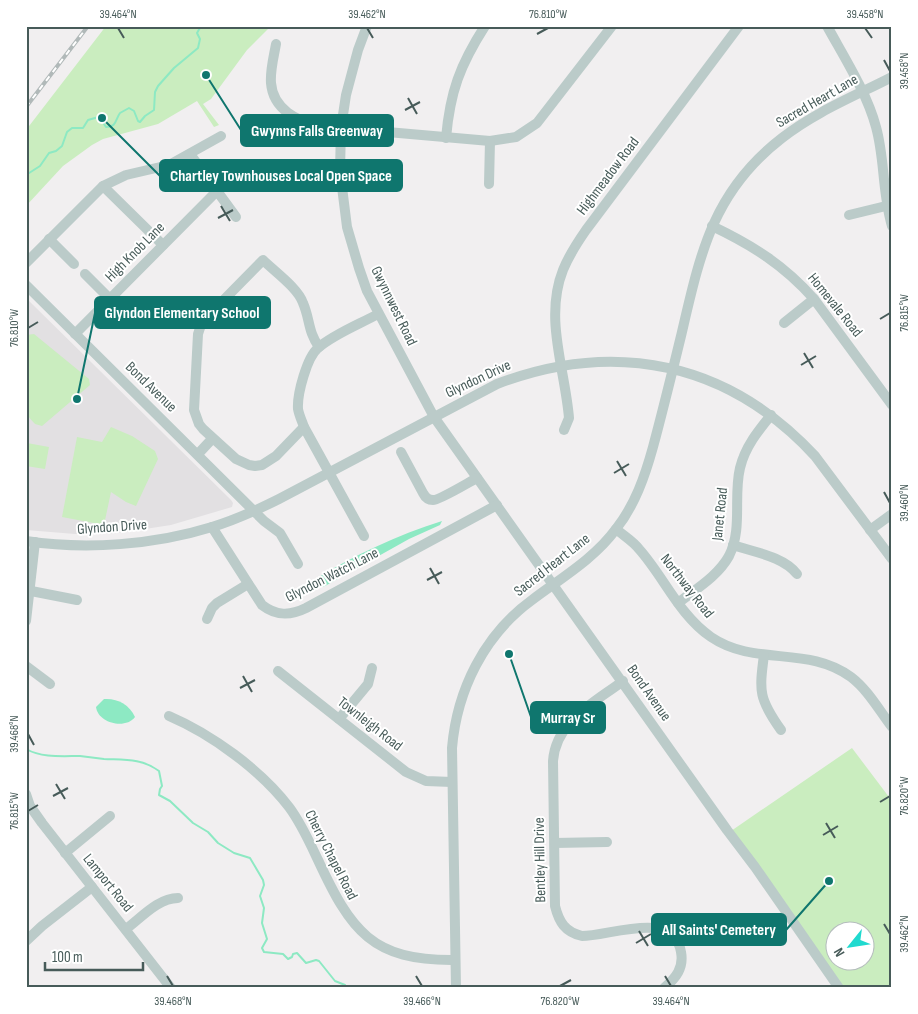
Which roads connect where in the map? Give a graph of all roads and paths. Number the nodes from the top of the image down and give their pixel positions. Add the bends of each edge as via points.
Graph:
1 (367, 26) edge
2 (485, 26) edge
3 (612, 26) edge
4 (739, 26) edge
5 (827, 26) edge
6 (276, 44) dead end
7 (892, 77) edge
8 (862, 92) junction
9 (341, 128) junction
10 (221, 136) dead end
11 (446, 138) junction
12 (490, 141) junction
13 (190, 154) junction
14 (489, 184) dead end
15 (103, 186) junction
16 (217, 191) junction
17 (886, 206) junction
18 (849, 215) dead end
19 (236, 217) dead end
20 (712, 226) junction
21 (892, 226) edge
22 (49, 239) junction
23 (163, 245) junction
24 (26, 263) edge
25 (74, 264) dead end
26 (85, 274) dead end
27 (26, 285) edge
28 (110, 299) junction
29 (814, 299) junction
30 (378, 314) junction
31 (784, 323) dead end
32 (75, 334) junction
33 (320, 347) junction
34 (561, 365) junction
35 (673, 370) junction
36 (892, 405) edge
37 (771, 415) junction
38 (434, 416) junction
39 (304, 427) junction
40 (564, 430) dead end
41 (212, 439) junction
42 (401, 452) dead end
43 (198, 454) junction
44 (329, 472) junction
45 (477, 478) junction
46 (497, 505) junction
47 (255, 511) junction
48 (892, 514) edge
49 (212, 527) junction
50 (616, 530) junction
51 (870, 530) junction
52 (364, 536) dead end
53 (30, 541) edge
54 (733, 545) junction
55 (892, 559) edge
56 (298, 564) dead end
57 (797, 574) dead end
58 (248, 584) junction
59 (554, 584) junction
60 (28, 590) edge
61 (77, 600) dead end
62 (678, 603) junction
63 (207, 619) dead end
64 (26, 621) edge
65 (764, 655) junction
66 (26, 666) edge
67 (372, 668) dead end
68 (278, 671) dead end
69 (623, 681) junction
70 (50, 684) dead end
71 (169, 716) dead end
72 (340, 719) junction
73 (892, 727) edge
74 (781, 730) dead end
75 (452, 782) junction
76 (26, 794) edge
77 (28, 807) edge
78 (110, 816) dead end
79 (607, 842) dead end
80 (555, 843) junction
81 (65, 852) junction
82 (92, 887) junction
83 (178, 898) dead end
84 (126, 929) junction
85 (26, 942) edge
86 (456, 960) junction
87 (172, 988) edge
88 (456, 988) edge
89 (664, 988) edge
90 (838, 988) edge

1 - 9 street, Gwynnwest Road via 352,69
2 - 11 street via 459,72 449,109
3 - 12 street via 537,123 516,137
4 - 34 street, Highmeadow Road via 569,256 559,282 555,308
5 - 8 street
6 - 9 street via 271,82 278,103 300,121
7 - 8 street, Sacred Heart Lane
8 - 17 street via 876,128
8 - 20 street, Sacred Heart Lane via 800,125 764,153 737,184
9 - 11 street
9 - 30 street, Gwynnwest Road via 340,171 347,227 358,268
10 - 13 street
11 - 12 street
12 - 14 street
13 - 15 street via 161,168 126,175
13 - 16 street
15 - 22 street
15 - 23 street
16 - 19 street
16 - 23 street, High Knob Lane
17 - 18 street
17 - 21 street
20 - 29 street, Homevale Road via 760,251 789,273
20 - 35 street, Sacred Heart Lane via 700,258
22 - 24 street
22 - 25 street
23 - 28 street, High Knob Lane
26 - 28 street
27 - 32 street, Bond Avenue
28 - 32 street, High Knob Lane
29 - 31 street
29 - 36 street, Homevale Road
30 - 33 street
30 - 38 street, Gwynnwest Road
32 - 43 street, Bond Avenue
33 - 39 street via 312,356 299,396 299,414
33 - 41 street via 311,333 300,297 263,260 200,326 194,410 199,424
34 - 35 street, Glyndon Drive via 618,362
34 - 38 street, Glyndon Drive via 497,384
34 - 40 street, Highmeadow Road via 569,418
35 - 37 street, Glyndon Drive via 715,383
35 - 50 street, Sacred Heart Lane via 646,473
37 - 51 street, Glyndon Drive via 815,456
37 - 54 street, Janet Road via 748,446 740,469 738,518
38 - 44 street, Glyndon Drive
38 - 45 street, Bond Avenue
39 - 41 street via 276,456 255,466 243,463
39 - 44 street
41 - 43 street
42 - 45 street via 423,494 430,500
43 - 47 street, Bond Avenue
44 - 47 street, Glyndon Drive
44 - 52 street
45 - 46 street, Bond Avenue
46 - 58 street, Glyndon Watch Lane via 298,612 283,614 268,610
46 - 59 street, Bond Avenue
47 - 49 street, Glyndon Drive
47 - 56 street, Bond Avenue via 280,532
48 - 51 street
49 - 53 street, Glyndon Drive via 120,543
49 - 58 street, Glyndon Watch Lane
50 - 59 street, Sacred Heart Lane via 588,558
50 - 62 street, Northway Road via 638,548
51 - 55 street, Glyndon Drive
53 - 60 street
54 - 57 street via 782,561
54 - 62 street, Janet Road via 715,574
58 - 63 street via 217,603
59 - 69 street, Bond Avenue
59 - 75 street, Sacred Heart Lane via 508,621 485,650 472,674 455,722
60 - 61 street
60 - 64 street
62 - 65 street, Northway Road via 691,620 718,642 738,651
65 - 73 street, Northway Road via 819,661 841,671 860,686
65 - 74 street via 760,681 762,698
66 - 70 street
67 - 72 street via 368,684
68 - 72 street, Townleigh Road
69 - 80 street, Bentley Hill Drive via 574,717 558,739 553,761
69 - 90 street, Bond Avenue
71 - 86 street, Cherry Chapel Road via 216,742 279,795 304,830 348,918 364,934 381,946 404,955
72 - 75 street, Townleigh Road via 406,772 426,781
75 - 86 street, Sacred Heart Lane
76 - 77 street, Lamport Road
77 - 81 street, Lamport Road
78 - 81 street
79 - 80 street
80 - 89 street, Bentley Hill Drive via 555,906 564,927 582,936 646,927 661,928 678,941 682,958 679,972
81 - 82 street, Lamport Road
82 - 84 street, Lamport Road
82 - 85 street
83 - 84 street via 159,903
84 - 87 street, Lamport Road
86 - 88 street, Sacred Heart Lane

